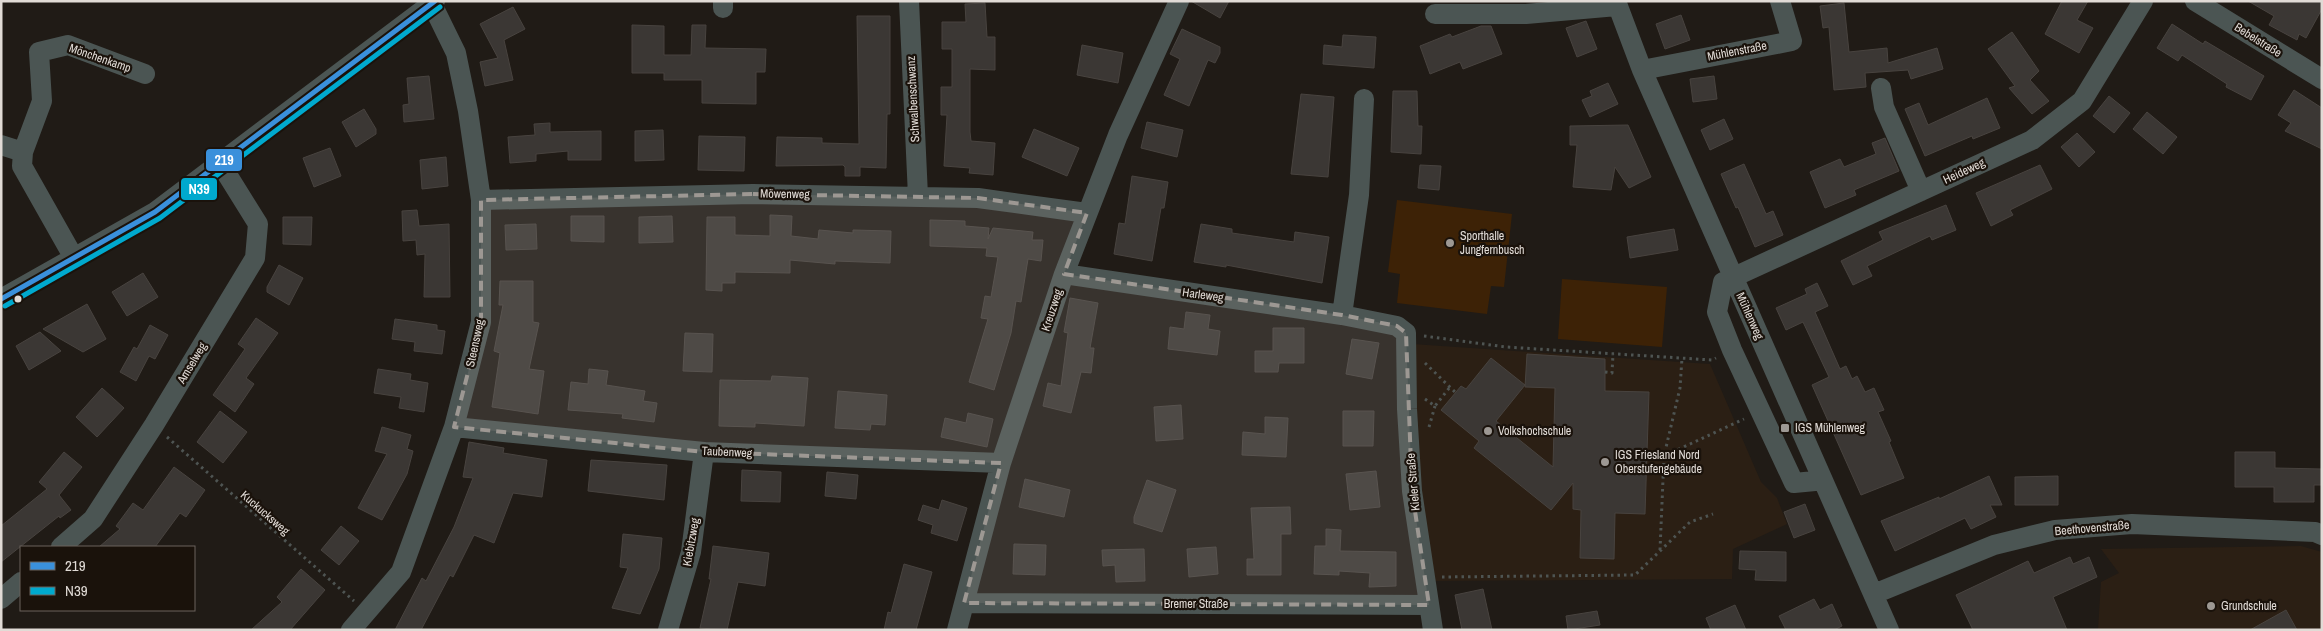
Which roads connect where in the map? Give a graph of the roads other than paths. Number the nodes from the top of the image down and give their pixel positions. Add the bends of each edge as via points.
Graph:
1 (908, 1) edge
2 (1179, 1) edge
3 (1780, 1) edge
4 (2143, 1) edge
5 (2195, 1) edge
6 (434, 2) edge
7 (1616, 4) edge
8 (1434, 14) dead end
9 (1642, 70) junction
10 (146, 74) dead end
11 (2321, 76) edge
12 (1881, 88) dead end
13 (1364, 99) dead end
14 (1, 145) edge
15 (23, 152) junction
16 (220, 163) junction
17 (1921, 191) junction
18 (918, 196) junction
19 (481, 200) junction
20 (1087, 213) junction
21 (74, 258) junction
22 (1064, 274) junction
23 (1733, 276) junction
24 (1, 299) edge
25 (1342, 315) junction
26 (1406, 333) joint
27 (454, 427) junction
28 (704, 452) junction
29 (1002, 463) junction
30 (1821, 478) junction
31 (2322, 535) edge
32 (62, 546) edge
33 (20, 583) edge
34 (1874, 594) junction
35 (1, 599) edge
36 (964, 603) junction
37 (1429, 605) junction
38 (351, 630) edge
39 (668, 630) edge
40 (957, 630) edge
41 (1433, 630) edge
42 (1889, 630) edge

1 - 18 street, Schwalbenschwanz
2 - 20 street, Kreuzweg via 1118,135
3 - 9 street, Mühlenstraße via 1792,41
4 - 17 street, Heideweg via 2082,101 2032,140
5 - 11 street, Bebelstraße
6 - 16 street
6 - 19 street, Steensweg via 456,53
7 - 8 street via 1526,14
7 - 9 street, Mühlenweg
9 - 23 street, Mühlenweg
10 - 15 street, Mönchenkamp via 68,44 39,52 42,101
12 - 17 street via 1884,107
13 - 25 street via 1359,195
14 - 15 street
15 - 21 street via 22,166
16 - 21 street via 155,212
16 - 32 street, Amselweg via 258,224 256,258 93,518
17 - 23 street, Heideweg
18 - 19 street, Möwenweg via 754,194
18 - 20 street, Möwenweg via 978,198
19 - 27 street, Steensweg via 481,322
20 - 22 street, Kreuzweg
21 - 24 street
22 - 25 street, Harleweg
22 - 29 street, Kreuzweg
23 - 30 street, Mühlenweg
23 - 30 street via 1723,282 1718,312 1732,350 1794,483
25 - 26 street, Harleweg via 1397,326
26 - 37 street, Kieler Straße via 1412,491
27 - 28 street, Taubenweg
27 - 38 street, Steensweg via 400,572
28 - 29 street, Taubenweg
28 - 39 street, Kiebitzweg via 691,552
29 - 36 street, Kreuzweg
30 - 34 street, Mühlenweg
31 - 34 street, Beethovenstraße via 2191,525 2132,524 2056,530 1994,545
33 - 35 street
34 - 42 street, Mühlenweg
36 - 37 street, Bremer Straße
36 - 40 street, Kreuzweg
37 - 41 street, Kieler Straße

